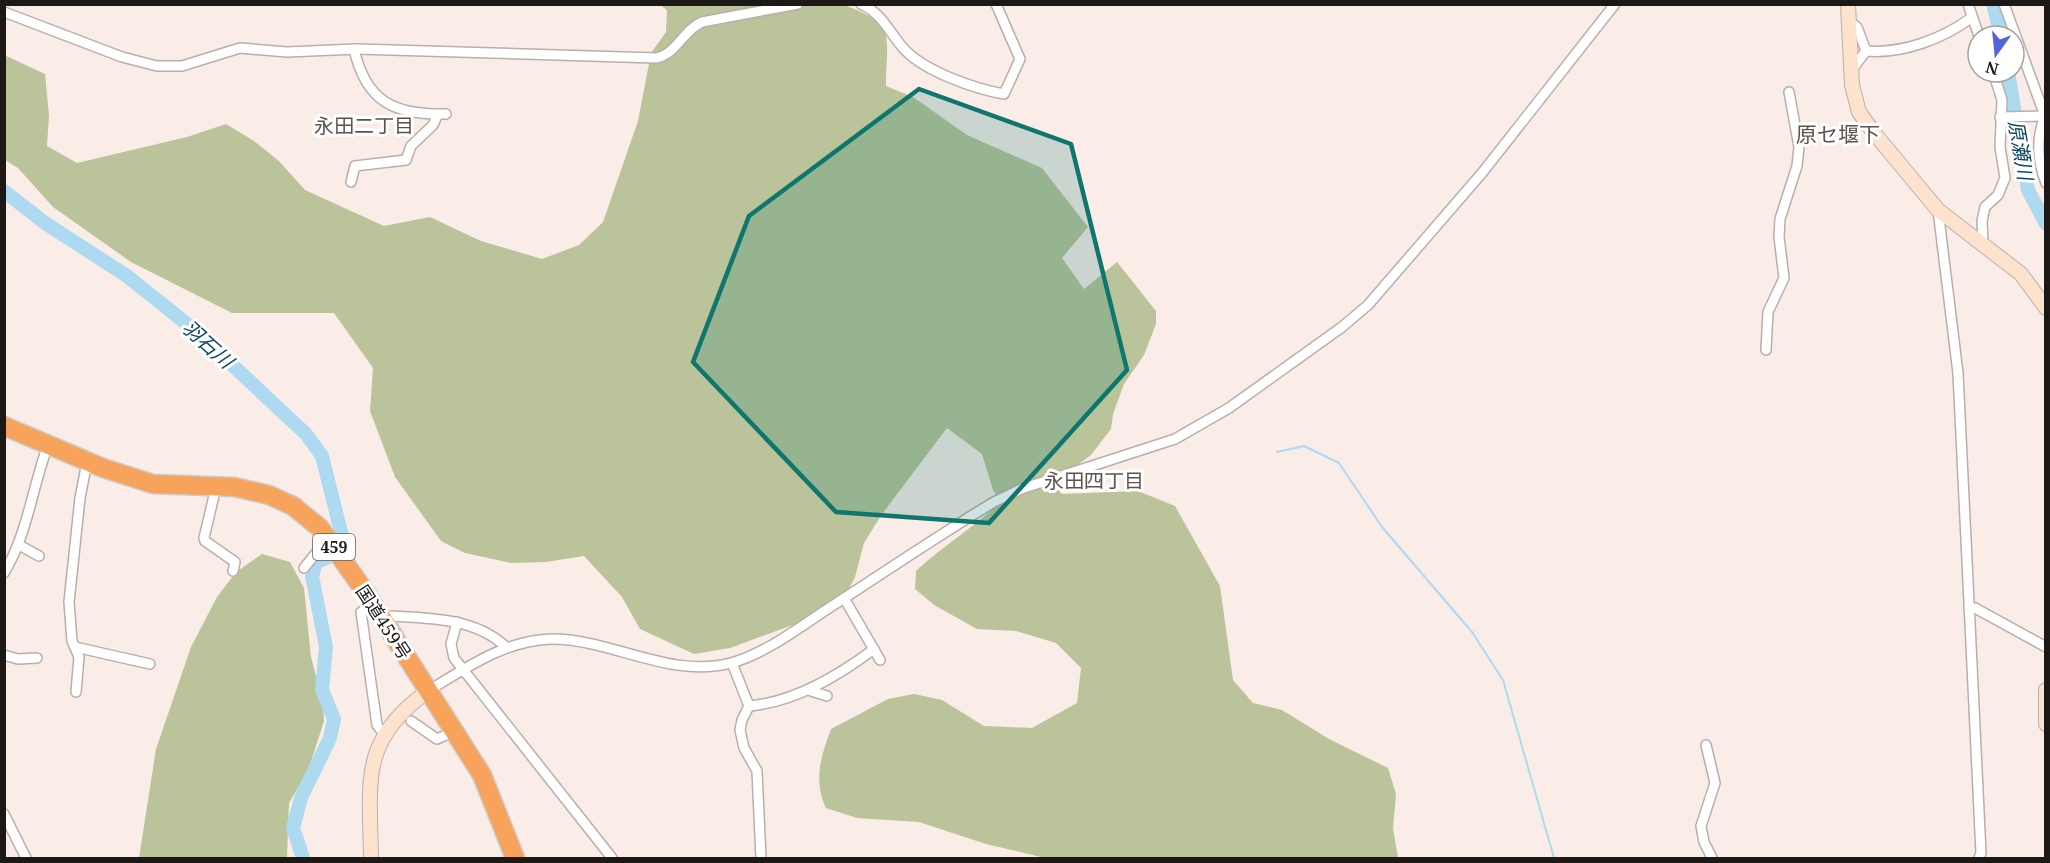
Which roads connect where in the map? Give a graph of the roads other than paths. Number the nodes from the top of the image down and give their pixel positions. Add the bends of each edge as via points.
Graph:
1 (798, 4) edge
2 (861, 4) edge
3 (996, 4) edge
4 (1615, 4) edge
5 (1848, 4) edge
6 (1968, 4) edge
7 (2004, 4) edge
8 (4, 12) edge
9 (1971, 18) junction
10 (1849, 21) junction
11 (1973, 24) edge
12 (354, 49) junction
13 (1866, 51) junction
14 (1851, 72) junction
15 (1996, 84) edge
16 (1789, 92) dead end
17 (2043, 116) edge
18 (2006, 117) junction
19 (351, 182) dead end
20 (2046, 183) edge
21 (1938, 210) junction
22 (1983, 244) junction
23 (2046, 308) edge
24 (1766, 350) dead end
25 (4, 426) edge
26 (48, 445) junction
27 (87, 462) junction
28 (216, 487) junction
29 (328, 538) junction
30 (19, 545) junction
31 (39, 556) dead end
32 (304, 568) dead end
33 (233, 571) dead end
34 (4, 573) edge
35 (844, 598) junction
36 (373, 603) junction
37 (1969, 608) junction
38 (383, 620) junction
39 (457, 622) junction
40 (75, 647) junction
41 (506, 647) junction
42 (2046, 647) edge
43 (874, 649) junction
44 (4, 655) edge
45 (37, 658) dead end
46 (880, 660) dead end
47 (732, 663) junction
48 (150, 664) dead end
49 (462, 670) junction
50 (2046, 690) edge
51 (428, 691) junction
52 (811, 691) junction
53 (76, 692) dead end
54 (827, 696) dead end
55 (749, 706) junction
56 (411, 721) dead end
57 (2046, 724) edge
58 (455, 731) junction
59 (384, 734) junction
60 (1707, 745) dead end
61 (4, 814) edge
62 (26, 858) edge
63 (371, 858) edge
64 (515, 858) edge
65 (612, 858) edge
66 (761, 858) edge
67 (1712, 858) edge
68 (1979, 858) edge

1 - 12 street via 694,25 666,55 656,58
2 - 3 street via 881,18 915,59 958,80 1004,94 1020,59
4 - 35 street via 1482,173 1368,305 1342,327 1229,408 1175,439 1012,494 962,521
5 - 10 street
6 - 9 street
7 - 17 street
8 - 12 street via 122,57 157,66 182,66 240,48 287,52
9 - 11 street
9 - 13 street via 1929,42 1882,52
10 - 13 street via 1857,27
10 - 14 street
12 - 19 street via 365,82 378,99 420,115 442,114 411,146 406,160 355,166
13 - 14 street
14 - 21 street via 1859,112
15 - 18 street
16 - 24 street via 1799,147 1780,219 1784,278 1768,312
17 - 18 street
17 - 20 street via 2038,145
18 - 22 street via 2000,147 2004,186 1985,207
21 - 22 street
21 - 37 street via 1956,354
22 - 23 street via 2021,274
25 - 26 highway, 国道459号 / 459
26 - 27 highway, 国道459号 / 459
26 - 30 street via 35,478 28,522
27 - 28 highway, 国道459号 / 459 via 153,484
27 - 40 street via 69,602 69,626
28 - 29 highway, 国道459号 / 459 via 234,487 286,502
28 - 33 street via 204,538 235,562
29 - 32 street
29 - 36 highway, 国道459号 / 459
30 - 31 street
30 - 34 street
35 - 43 street
35 - 47 street via 782,638
36 - 38 highway, 国道459号 / 459
36 - 59 street via 361,612 362,626 377,725
37 - 42 street
37 - 68 street via 1982,853
38 - 39 street via 391,616
38 - 51 highway, 国道459号 / 459
39 - 41 street via 499,640
39 - 49 street via 452,652
40 - 48 street
40 - 53 street via 79,665
41 - 47 street via 550,639 568,640 666,663
41 - 49 street
43 - 46 street
43 - 52 street
44 - 45 street
47 - 55 street
49 - 51 street
49 - 65 street
50 - 57 street
51 - 58 highway, 国道459号 / 459
51 - 59 street via 406,706
52 - 54 street
52 - 55 street
55 - 66 street via 740,730 744,748 757,771
56 - 58 street via 437,739
58 - 64 highway, 国道459号 / 459 via 482,775
59 - 63 street via 370,783
60 - 67 street via 1714,783 1701,826
61 - 62 street

